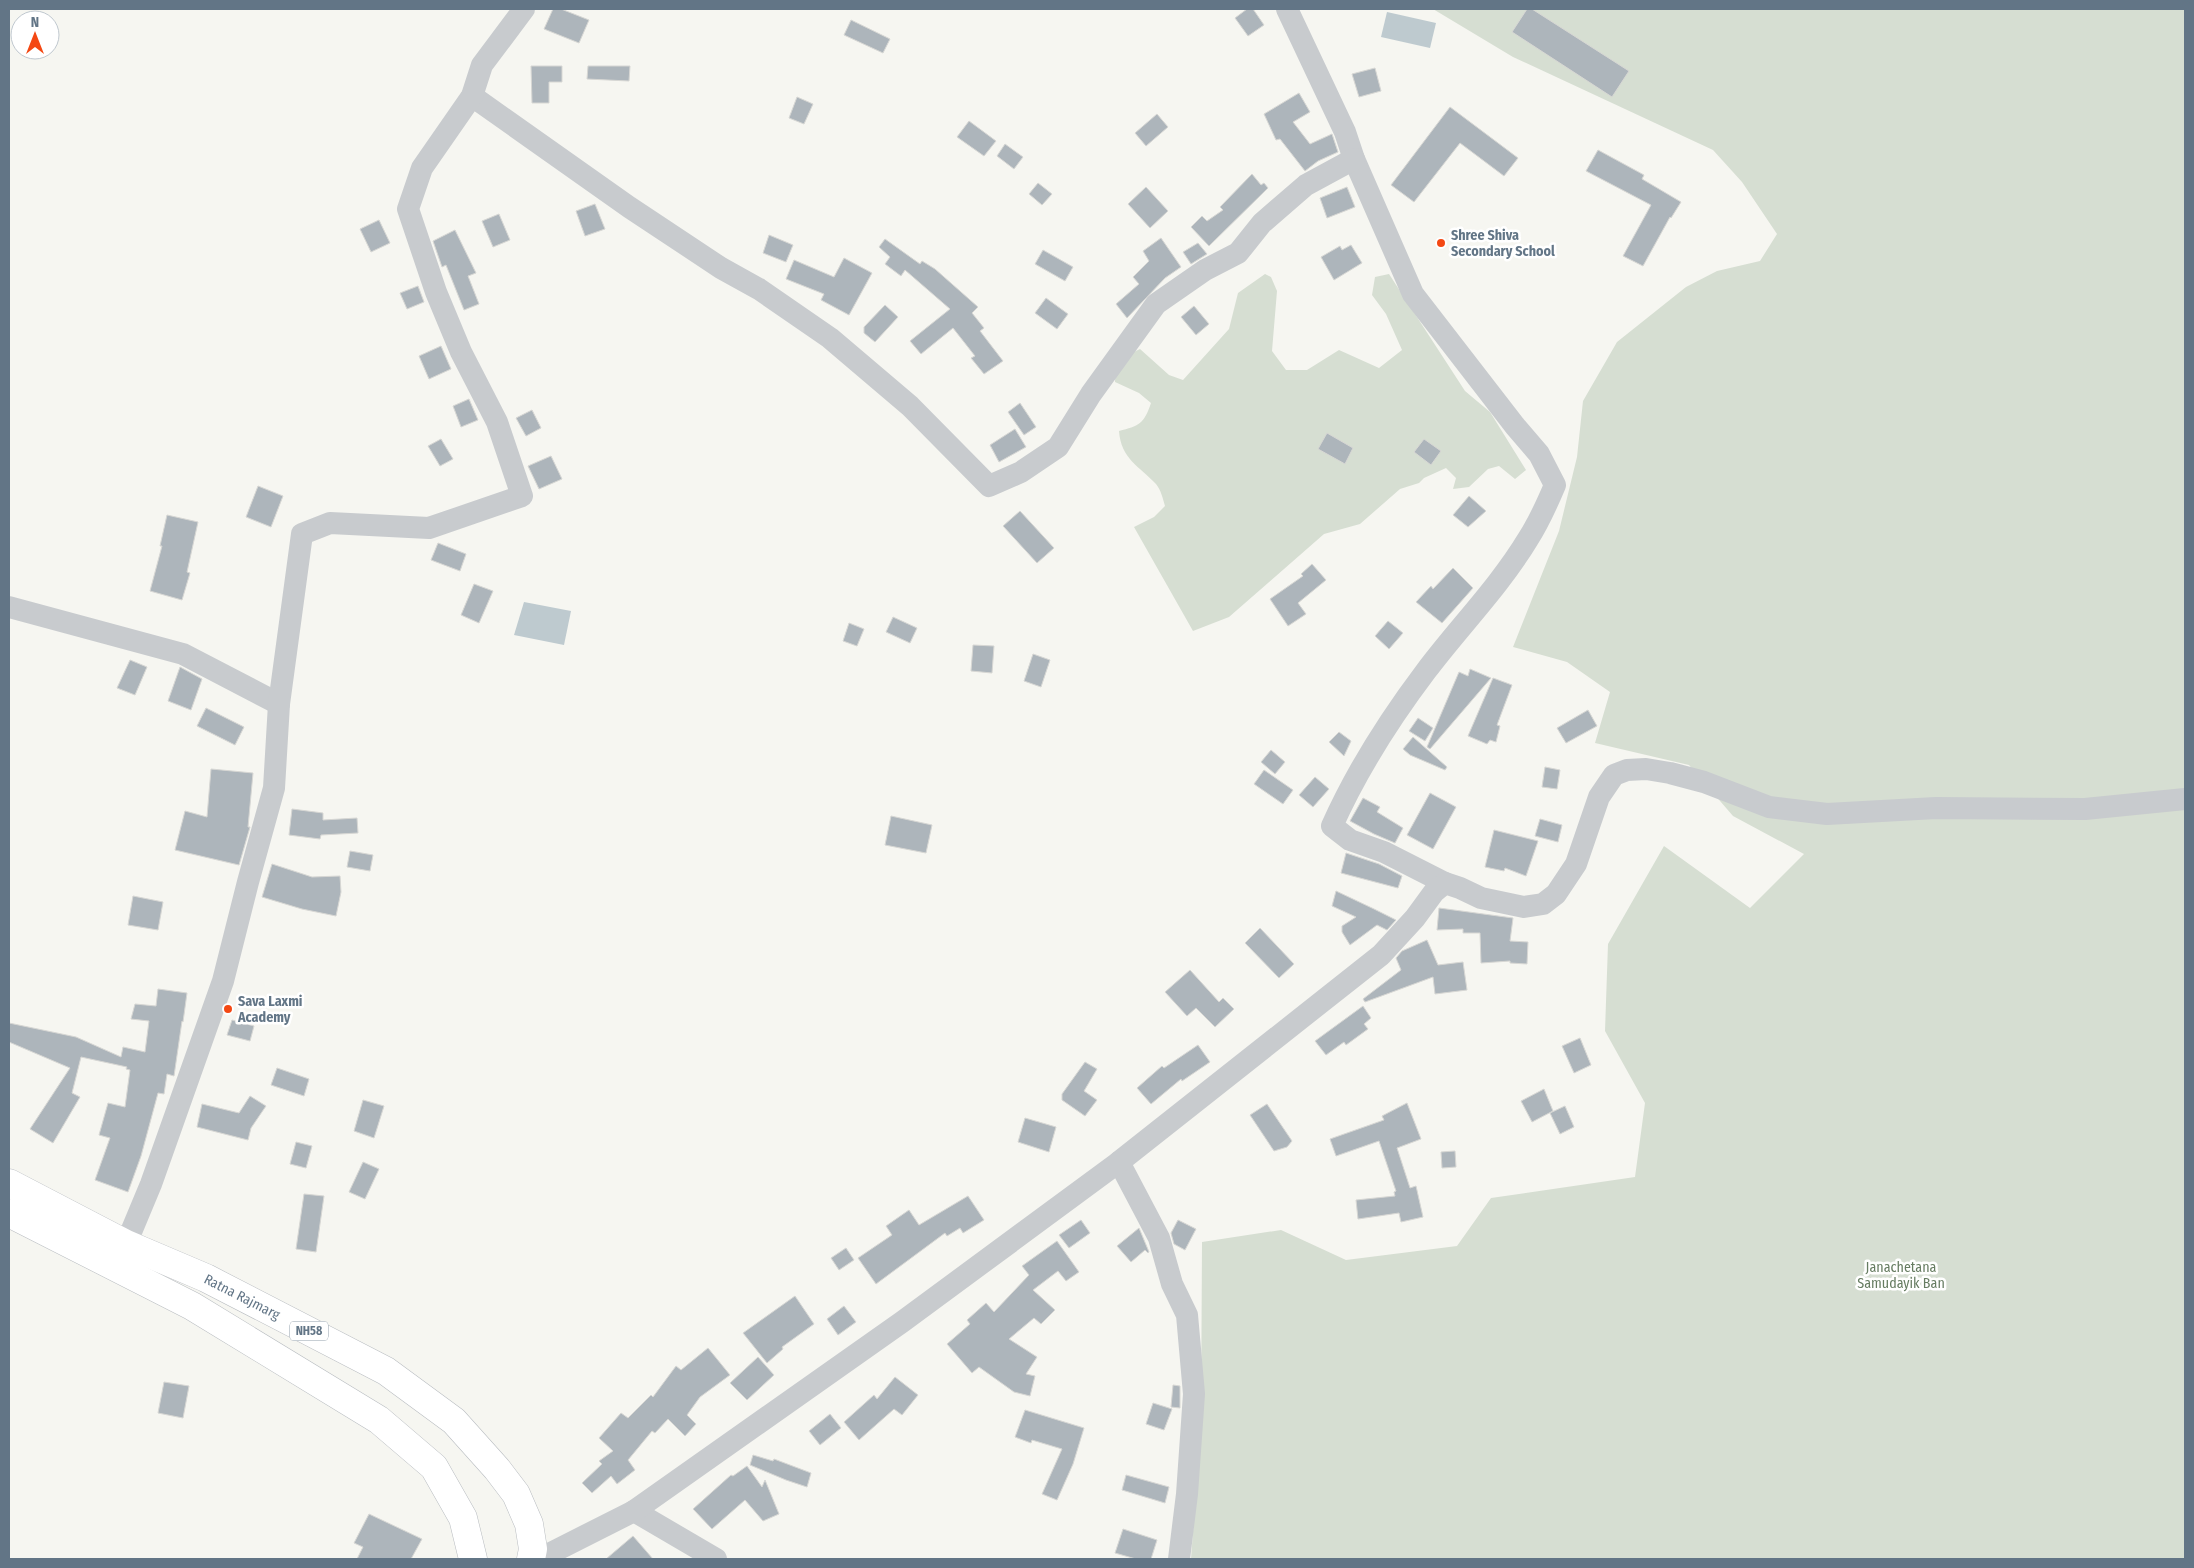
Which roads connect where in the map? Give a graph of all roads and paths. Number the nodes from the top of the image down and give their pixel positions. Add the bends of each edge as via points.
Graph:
1 (524, 9) edge
2 (1287, 9) edge
3 (472, 96) junction
4 (1354, 159) junction
5 (9, 607) edge
6 (279, 704) junction
7 (2185, 799) edge
8 (1445, 883) junction
9 (1119, 1162) junction
10 (9, 1183) edge
11 (9, 1213) edge
12 (126, 1244) junction
13 (206, 1278) junction
14 (192, 1306) junction
15 (634, 1511) junction
16 (473, 1559) edge
17 (531, 1559) edge
18 (539, 1559) edge
19 (716, 1559) edge
20 (1179, 1559) edge

1 - 3 street via 482,65
2 - 4 street via 1345,132
3 - 4 street via 630,207 830,338 910,406 989,486 1021,472 1058,447 1091,394 1156,304 1238,253 1262,224 1306,186
3 - 6 street via 422,168 408,208 436,292 461,352 497,422 522,496 429,528 330,523 302,534
4 - 8 street via 1413,294 1539,454 1555,485 1527,541 1426,672 1365,759 1332,826 1350,840 1384,852
5 - 6 street via 184,654
6 - 12 street via 274,788 223,981
7 - 8 street via 2085,809 1936,808 1827,814 1769,808 1704,782 1646,769 1627,770 1614,775 1599,796 1576,864 1556,894 1543,904 1524,907 1481,898
8 - 9 street via 1381,955
9 - 15 street via 902,1322
9 - 20 street via 1159,1238 1172,1284 1187,1315 1194,1394
10 - 12 main road, Ratna Rajmarg / NH58
11 - 14 main road
12 - 13 main road, Ratna Rajmarg / NH58
13 - 14 main road
13 - 17 main road, Ratna Rajmarg / NH58 via 386,1371 454,1421 516,1494 529,1524 533,1549
14 - 16 main road via 379,1420 434,1467 463,1518
15 - 18 street
15 - 19 street

